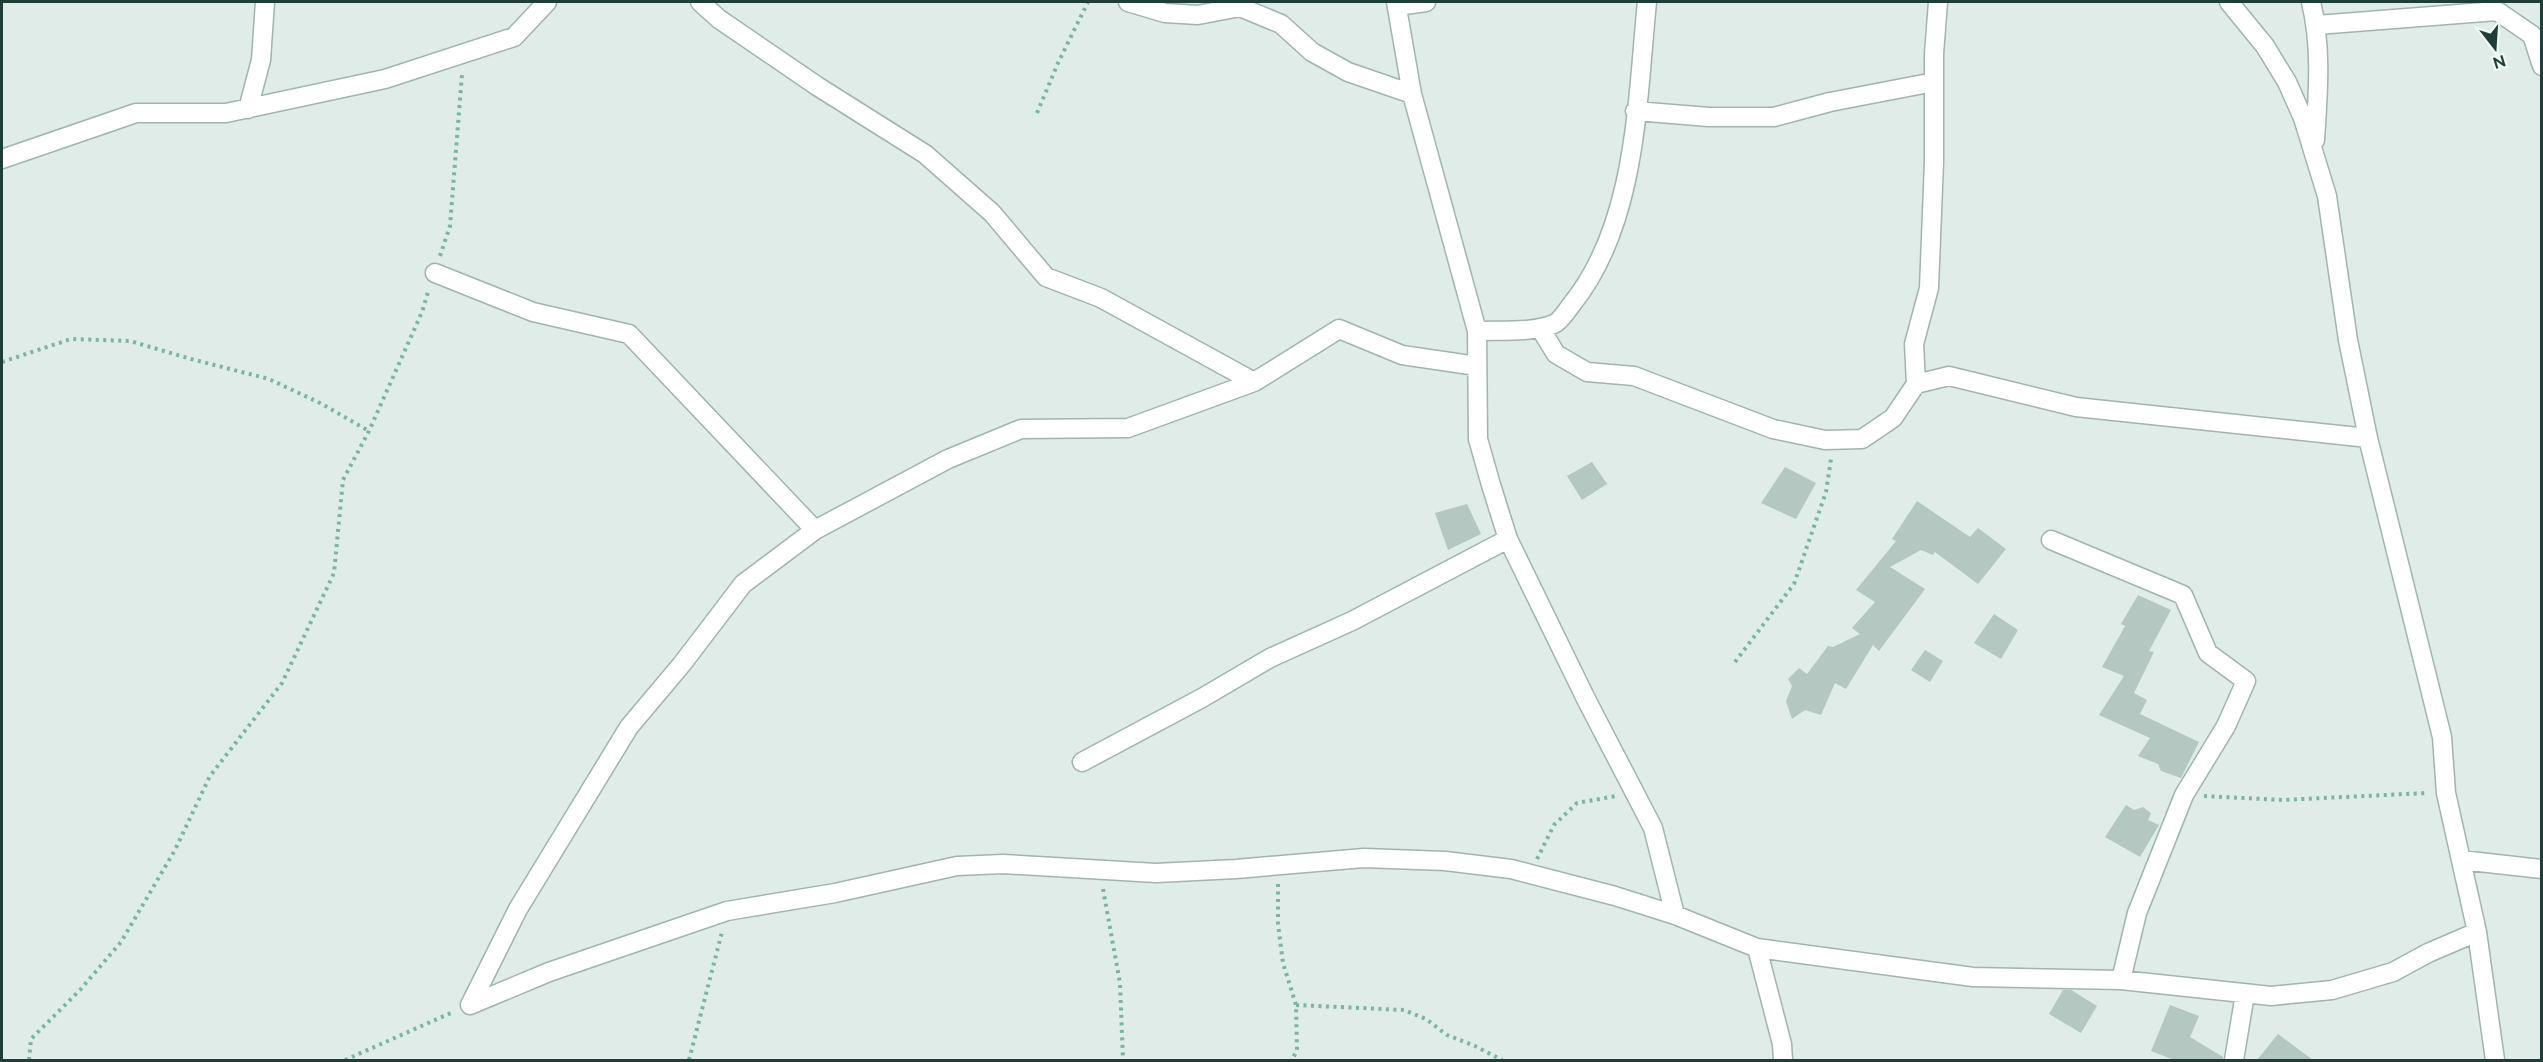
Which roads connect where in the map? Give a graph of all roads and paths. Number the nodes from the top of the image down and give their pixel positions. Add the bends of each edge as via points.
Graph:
1 (265, 2) edge
2 (547, 2) edge
3 (700, 2) edge
4 (1089, 2) edge
5 (1128, 2) edge
6 (1426, 2) edge
7 (1647, 2) edge
8 (1938, 2) edge
9 (2229, 2) edge
10 (2311, 2) edge
11 (1396, 4) edge
12 (2317, 25) junction
13 (464, 52) junction
14 (2541, 66) edge
15 (1934, 82) junction
16 (1412, 94) junction
17 (248, 109) junction
18 (1635, 111) junction
19 (1037, 113) dead end
20 (2314, 150) junction
21 (2, 159) edge
22 (435, 273) junction
23 (1540, 328) junction
24 (1477, 331) junction
25 (2, 362) edge
26 (1477, 366) junction
27 (1254, 382) junction
28 (1916, 384) junction
29 (369, 431) junction
30 (2368, 438) junction
31 (1835, 440) junction
32 (815, 530) junction
33 (1508, 539) junction
34 (2051, 540) dead end
35 (1735, 662) dead end
36 (1082, 762) dead end
37 (1635, 792) junction
38 (2446, 793) junction
39 (2184, 795) junction
40 (2461, 860) junction
41 (1278, 865) junction
42 (2541, 869) edge
43 (1099, 870) junction
44 (1530, 874) junction
45 (727, 911) junction
46 (1675, 915) junction
47 (2477, 932) junction
48 (1757, 948) junction
49 (2121, 980) junction
50 (2245, 994) junction
51 (470, 1005) junction
52 (1296, 1005) junction
53 (29, 1060) edge
54 (345, 1060) edge
55 (689, 1060) edge
56 (1124, 1060) edge
57 (1292, 1060) edge
58 (1502, 1060) edge
59 (1783, 1060) edge
60 (2234, 1060) edge
61 (2495, 1060) edge

1 - 17 street via 261,60
2 - 13 street via 514,37
3 - 27 street via 817,86 925,154 993,213 1046,277 1101,298
4 - 19 path
5 - 16 street via 1165,13 1198,15 1240,7 1281,24 1312,52 1348,72
6 - 11 street
7 - 18 street
8 - 15 street
9 - 20 street via 2265,46 2287,82
10 - 12 street
11 - 16 street
12 - 14 street via 2497,11 2532,35
12 - 20 street
13 - 17 street via 385,79
13 - 22 path via 450,226
15 - 18 street via 1774,117
15 - 28 street via 1929,288 1914,344
16 - 24 street
17 - 21 street via 226,113 136,113
18 - 23 street via 1633,148 1612,231 1586,287 1557,323
20 - 30 street via 2327,196 2348,340
22 - 29 path via 422,312
22 - 32 street via 533,312 629,334
23 - 24 street
23 - 31 street via 1556,354 1587,372 1634,376 1773,429
24 - 26 street
25 - 29 path via 71,339 130,341 269,379
26 - 27 street via 1402,355 1339,329
26 - 33 street via 1478,439
27 - 32 street via 1128,428 1021,429 948,459
28 - 30 street via 1949,375 2076,407
28 - 31 street via 1893,417 1870,434 1862,439
29 - 53 path via 343,480 334,573 282,683 210,776 175,850 122,942 31,1039
30 - 38 street via 2442,737
31 - 35 path via 1826,492 1794,584
32 - 51 street via 743,584 629,727 518,909
33 - 36 street via 1352,621 1270,658
33 - 37 street
34 - 39 street via 2183,595 2208,653 2246,681 2226,726
37 - 44 path via 1577,804 1554,825
37 - 46 street via 1653,828
38 - 39 path via 2282,800
38 - 40 street
39 - 49 street via 2137,913
40 - 42 street
40 - 47 street
41 - 43 street via 1156,873
41 - 44 street via 1364,858 1445,861
41 - 52 path via 1278,924 1283,963
43 - 45 street via 1003,864 957,866 835,893
43 - 56 path via 1120,983
44 - 46 street
45 - 51 street via 549,972
45 - 55 path
46 - 48 street
47 - 50 street via 2393,972 2332,990 2271,996
47 - 61 street
48 - 49 street via 1973,977
48 - 59 street
49 - 50 street
50 - 60 street
51 - 54 path
52 - 57 path via 1297,1050
52 - 58 path via 1404,1010

